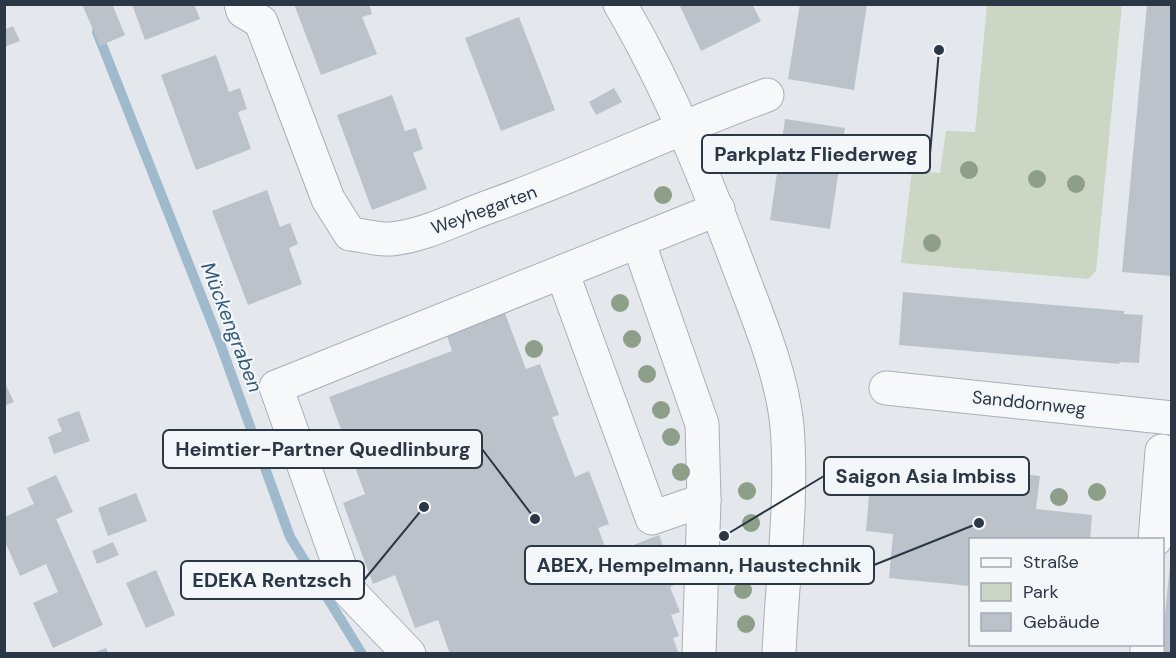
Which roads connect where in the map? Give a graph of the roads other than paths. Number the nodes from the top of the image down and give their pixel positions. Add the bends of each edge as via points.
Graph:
1 (241, 4) edge
2 (620, 4) edge
3 (767, 95) dead end
4 (684, 127) junction
5 (718, 209) junction
6 (638, 241) junction
7 (562, 272) junction
8 (886, 388) dead end
9 (1172, 418) edge
10 (1162, 451) dead end
11 (704, 500) junction
12 (1155, 538) edge
13 (409, 654) edge
14 (699, 654) edge
15 (779, 654) edge

1 - 4 street, Weyhegarten via 243,11 261,22 328,199 350,234 389,239 435,230 547,187
2 - 4 street
3 - 4 street, Weyhegarten
4 - 5 street
5 - 6 street
5 - 15 street via 763,331 786,424 787,496
6 - 7 street
6 - 11 street via 702,424
7 - 11 street via 652,518
7 - 13 street via 276,387 348,590
8 - 9 street, Sanddornweg
10 - 12 street
11 - 14 street

